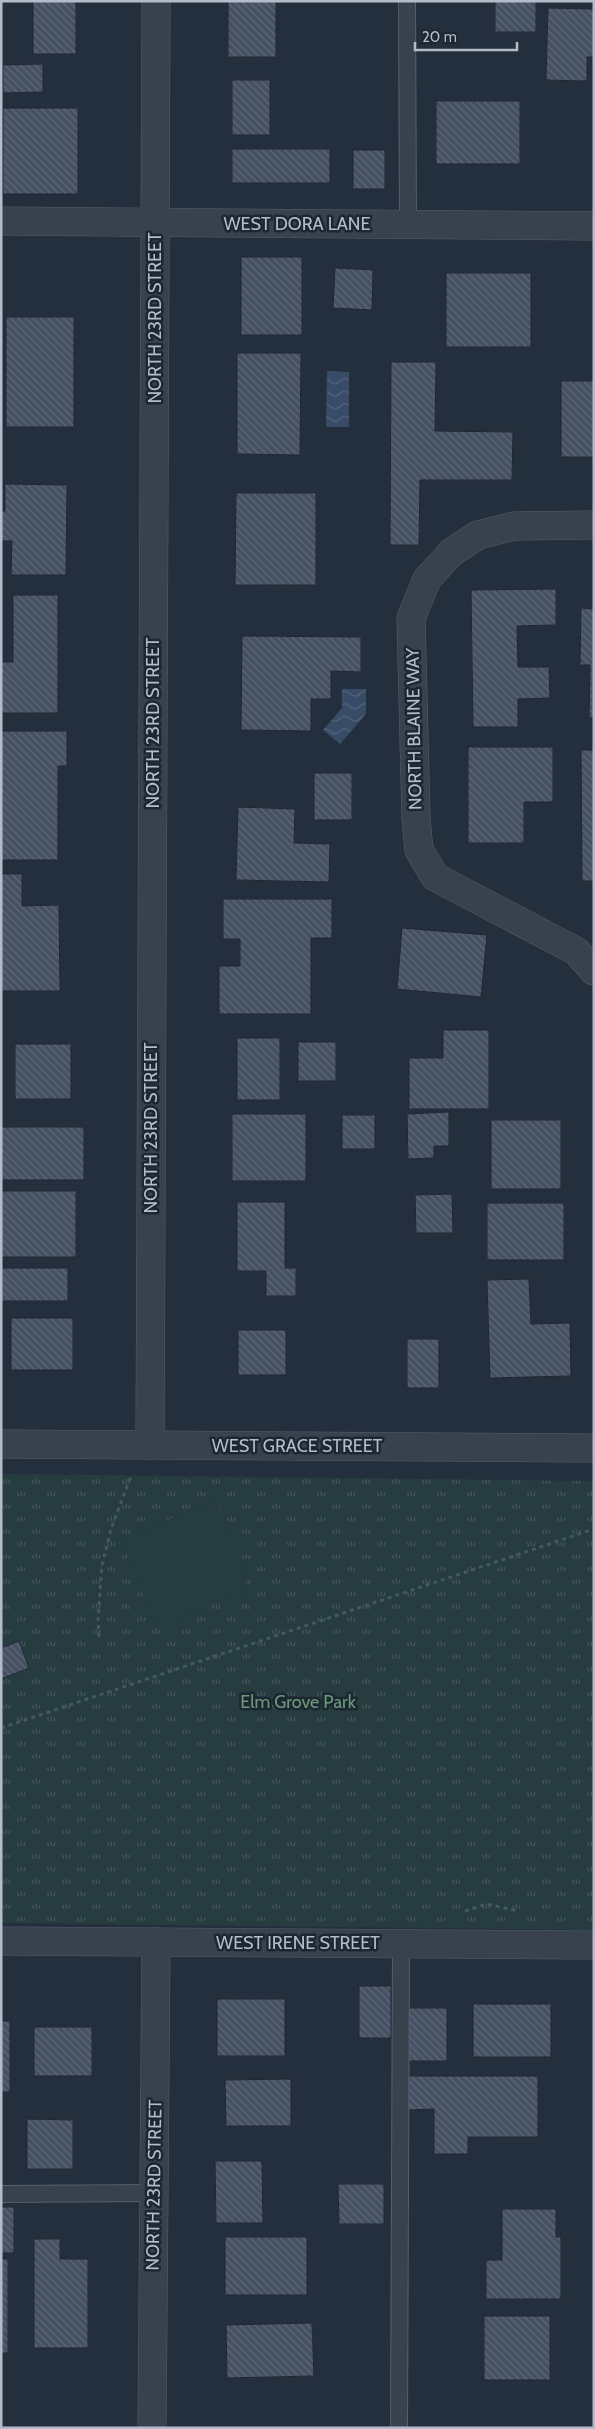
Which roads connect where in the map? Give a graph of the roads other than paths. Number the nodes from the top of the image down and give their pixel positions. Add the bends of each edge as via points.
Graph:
1 (156, 1) edge
2 (407, 1) edge
3 (1, 221) edge
4 (155, 223) junction
5 (408, 224) junction
6 (594, 226) edge
7 (594, 525) edge
8 (594, 970) edge
9 (1, 1444) edge
10 (150, 1445) junction
11 (594, 1448) edge
12 (1, 1942) edge
13 (156, 1942) junction
14 (401, 1944) junction
15 (594, 1946) edge
16 (154, 2193) junction
17 (1, 2194) edge
18 (152, 2428) edge
19 (399, 2428) edge

1 - 4 street, NORTH 23RD STREET
2 - 5 lane
3 - 4 street, WEST DORA LANE
4 - 5 street, WEST DORA LANE
4 - 10 street, NORTH 23RD STREET
5 - 6 street, WEST DORA LANE
7 - 8 street, NORTH BLAINE WAY via 514,526 478,535 452,552 427,579 411,618 419,850 435,877 576,952
9 - 10 street, WEST GRACE STREET
10 - 11 street, WEST GRACE STREET
12 - 13 street, WEST IRENE STREET
13 - 14 street, WEST IRENE STREET
13 - 16 street, NORTH 23RD STREET
14 - 15 street, WEST IRENE STREET
14 - 19 lane
16 - 17 lane
16 - 18 street, NORTH 23RD STREET

